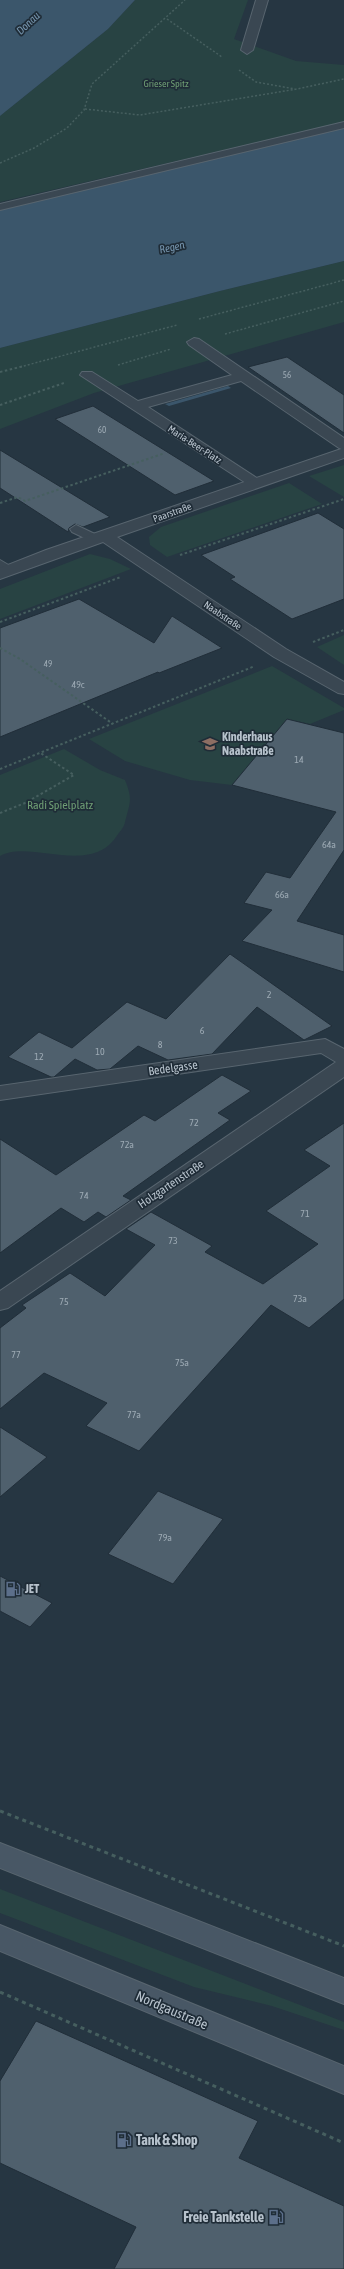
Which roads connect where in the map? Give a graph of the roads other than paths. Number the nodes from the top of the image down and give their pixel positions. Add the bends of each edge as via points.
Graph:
1 (262, 0) edge
2 (247, 50) dead end
3 (344, 125) edge
4 (0, 207) edge
5 (194, 342) dead end
6 (87, 375) dead end
7 (243, 376) junction
8 (136, 406) junction
9 (344, 445) edge
10 (344, 452) edge
11 (255, 482) junction
12 (76, 529) dead end
13 (100, 538) junction
14 (4, 570) edge
15 (344, 690) edge
16 (344, 1058) edge
17 (344, 1067) edge
18 (0, 1093) edge
19 (0, 1302) edge
20 (0, 1854) edge
21 (0, 1938) edge
22 (344, 1991) edge
23 (344, 2080) edge

1 - 2 street
3 - 4 lane
5 - 7 street
6 - 8 street, Maria-Beer-Platz
7 - 8 street
7 - 9 street
8 - 11 street, Maria-Beer-Platz
10 - 11 street, Paarstraße
11 - 13 street, Paarstraße
12 - 13 lane
13 - 14 street, Paarstraße
13 - 15 street, Naabstraße via 151,565 283,655
16 - 18 street, Bedelgasse via 325,1046
17 - 19 street, Holzgartenstraße
20 - 22 main road
21 - 23 main road, Nordgaustraße

